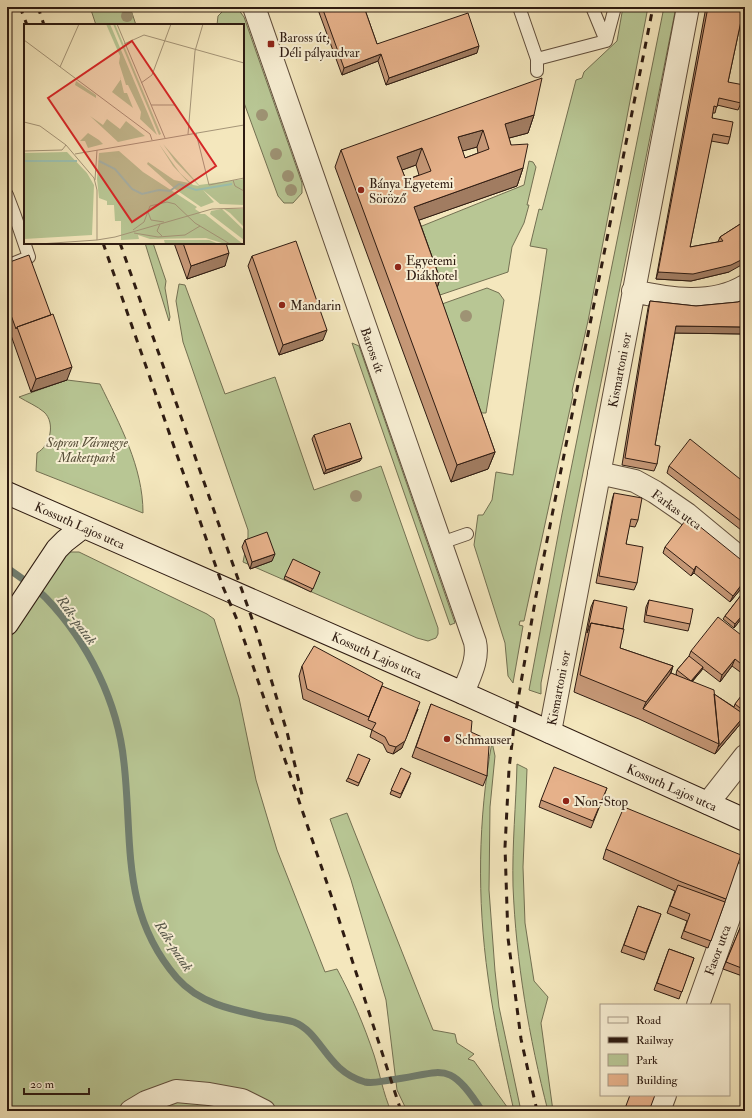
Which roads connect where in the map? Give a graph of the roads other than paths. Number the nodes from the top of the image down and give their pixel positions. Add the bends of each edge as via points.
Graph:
1 (254, 7) edge
2 (519, 7) edge
3 (592, 7) edge
4 (615, 7) edge
5 (688, 7) edge
6 (606, 41) junction
7 (7, 195) edge
8 (11, 217) edge
9 (7, 266) edge
10 (745, 286) edge
11 (633, 291) junction
12 (600, 473) junction
13 (7, 493) edge
14 (83, 527) junction
15 (467, 534) dead end
16 (441, 543) junction
17 (745, 562) edge
18 (7, 624) edge
19 (463, 693) junction
20 (550, 732) junction
21 (745, 756) edge
22 (708, 803) junction
23 (745, 820) edge
24 (745, 873) edge
25 (698, 1004) edge
26 (176, 1091) junction
27 (665, 1096) edge
28 (131, 1111) edge
29 (146, 1111) edge
30 (264, 1111) edge
31 (659, 1111) edge

1 - 16 street, Baross út
2 - 6 lane via 537,65
3 - 6 lane
4 - 6 lane
5 - 11 street, Kismartoni sor
7 - 8 lane
8 - 9 lane via 29,257
10 - 11 street via 735,292 708,299 678,298
11 - 12 street, Kismartoni sor
12 - 17 street, Farkas utca via 636,481 655,492 687,514
12 - 20 street, Kismartoni sor
13 - 14 street, Kossuth Lajos utca
14 - 18 street via 65,541
14 - 19 street, Kossuth Lajos utca
15 - 16 lane
16 - 19 street, Baross út via 476,647 475,662
19 - 20 street, Kossuth Lajos utca
20 - 22 street, Kossuth Lajos utca
21 - 22 street
22 - 23 street, Kossuth Lajos utca
24 - 25 street, Fasor utca
26 - 28 street via 146,1102
26 - 29 street
26 - 30 street via 242,1100
27 - 31 street

